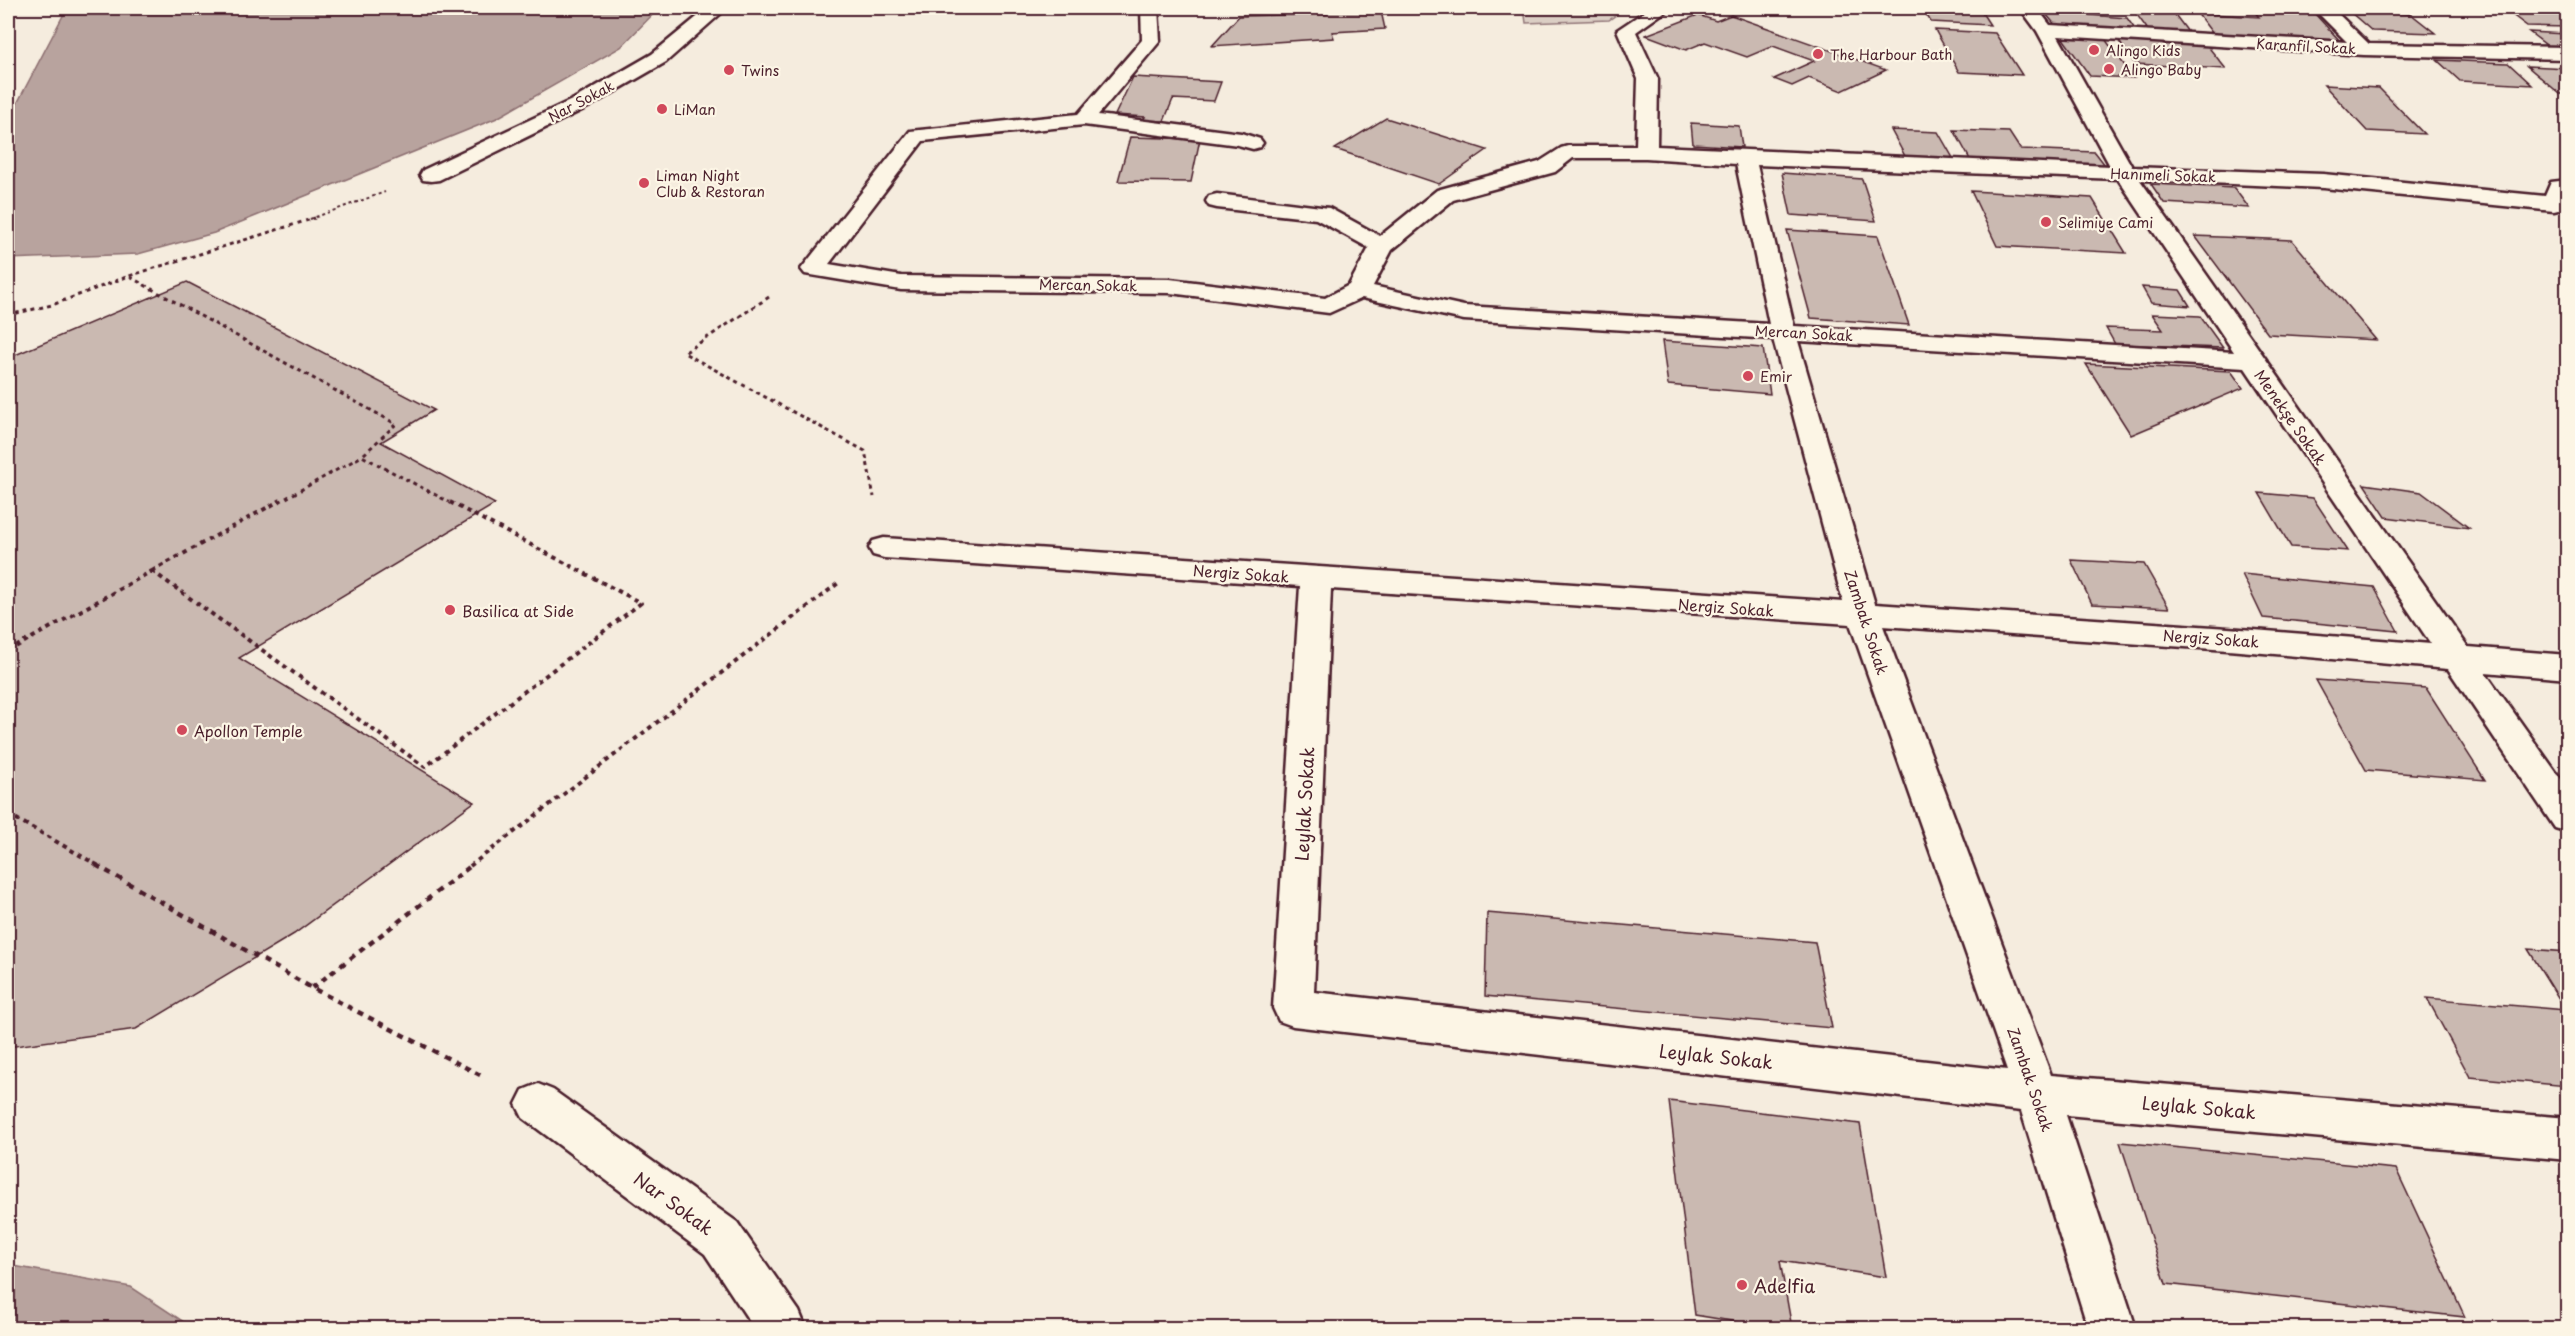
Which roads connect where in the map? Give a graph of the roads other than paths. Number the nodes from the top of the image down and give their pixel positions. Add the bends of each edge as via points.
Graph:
1 (718, 8) edge
2 (1149, 8) edge
3 (1661, 8) edge
4 (2028, 8) edge
5 (2322, 8) edge
6 (2045, 30) junction
7 (2364, 49) junction
8 (2568, 53) edge
9 (1084, 119) junction
10 (1253, 143) dead end
11 (1646, 152) junction
12 (1744, 158) junction
13 (2125, 174) junction
14 (431, 175) road end
15 (2568, 187) edge
16 (1217, 201) dead end
17 (1382, 246) junction
18 (1359, 290) junction
19 (1783, 331) junction
20 (2252, 361) junction
21 (884, 548) road end
22 (1316, 579) junction
23 (1863, 616) junction
24 (2458, 660) junction
25 (2568, 667) edge
26 (2568, 818) edge
27 (2037, 1093) junction
28 (538, 1104) road end
29 (2568, 1139) edge
30 (782, 1329) edge
31 (2112, 1329) edge

1 - 14 street, Nar Sokak via 659,58 581,103
2 - 9 street via 1151,40
3 - 11 street via 1626,30 1648,79
4 - 6 street, Menekşe Sokak
5 - 7 street
6 - 7 street, Karanfil Sokak
6 - 13 street, Menekşe Sokak
7 - 8 street, Karanfil Sokak
9 - 10 street
9 - 18 street, Mercan Sokak via 917,135 813,269 901,283 1170,286 1329,306
11 - 12 street
11 - 17 street via 1568,152 1547,166 1445,195
12 - 13 street, Hanımeli Sokak
12 - 19 street, Zambak Sokak
13 - 15 street, Hanımeli Sokak via 2323,181 2554,204 2559,187
13 - 20 street, Menekşe Sokak
16 - 17 street via 1321,213
17 - 18 street
18 - 19 street, Mercan Sokak via 1464,313
19 - 20 street, Mercan Sokak
19 - 23 street, Zambak Sokak
20 - 24 street, Menekşe Sokak
21 - 22 street, Nergiz Sokak
22 - 23 street, Nergiz Sokak
22 - 27 street, Leylak Sokak via 1293,1008
23 - 24 street, Nergiz Sokak via 2228,639
23 - 27 street, Zambak Sokak
24 - 25 street, Nergiz Sokak
24 - 26 street, Menekşe Sokak
27 - 29 street, Leylak Sokak
27 - 31 street, Zambak Sokak
28 - 30 street, Nar Sokak via 721,1238

